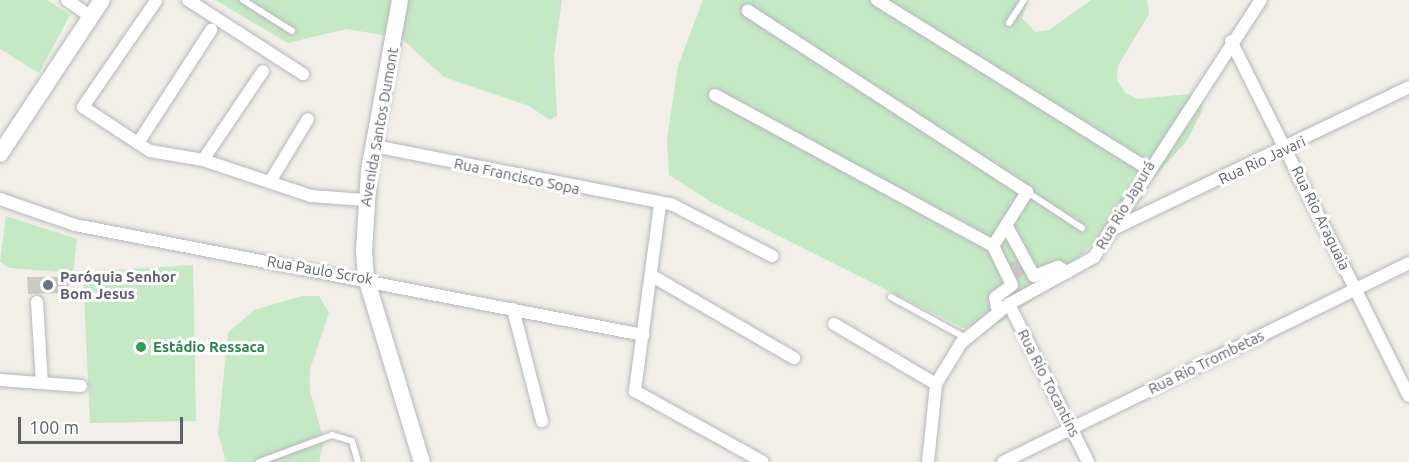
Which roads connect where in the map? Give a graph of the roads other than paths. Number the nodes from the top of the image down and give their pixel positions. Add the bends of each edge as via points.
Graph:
1 (67, 0) edge
2 (102, 0) edge
3 (188, 0) edge
4 (243, 0) edge
5 (400, 0) edge
6 (877, 0) edge
7 (1024, 0) edge
8 (156, 1) edge
9 (1258, 2) edge
10 (748, 11) dead end
11 (90, 16) junction
12 (1009, 23) dead end
13 (211, 30) dead end
14 (292, 31) dead end
15 (1231, 41) junction
16 (263, 71) dead end
17 (303, 74) dead end
18 (1409, 87) edge
19 (715, 95) dead end
20 (308, 119) dead end
21 (138, 143) junction
22 (374, 147) junction
23 (1288, 149) junction
24 (0, 154) edge
25 (202, 160) junction
26 (1147, 168) junction
27 (271, 180) junction
28 (1027, 192) junction
29 (0, 199) edge
30 (365, 200) junction
31 (660, 205) junction
32 (1006, 225) junction
33 (1082, 228) dead end
34 (1113, 229) junction
35 (993, 246) junction
36 (772, 256) dead end
37 (1409, 263) edge
38 (1068, 272) junction
39 (1034, 276) junction
40 (654, 277) junction
41 (366, 278) junction
42 (1012, 285) junction
43 (1356, 290) junction
44 (891, 297) dead end
45 (37, 302) dead end
46 (1009, 304) junction
47 (513, 309) junction
48 (999, 312) junction
49 (834, 324) dead end
50 (643, 335) junction
51 (966, 338) junction
52 (794, 358) dead end
53 (0, 380) edge
54 (42, 383) junction
55 (936, 384) junction
56 (81, 386) dead end
57 (1409, 396) edge
58 (542, 421) dead end
59 (1072, 428) junction
60 (258, 462) edge
61 (358, 462) edge
62 (422, 462) edge
63 (764, 462) edge
64 (928, 462) edge
65 (1003, 462) edge
66 (1088, 462) edge

1 - 11 street
2 - 11 street
3 - 17 street
4 - 14 lane
5 - 22 street, Avenida Santos Dumont
6 - 26 street
7 - 12 lane
8 - 21 street via 83,107
9 - 15 street, Rua Rio Japurá
10 - 28 street
11 - 24 street
13 - 21 street
15 - 23 street, Rua Rio Araguaia
15 - 26 street, Rua Rio Japurá
16 - 25 street
18 - 23 street, Rua Rio Javari
19 - 35 street
20 - 27 street
21 - 25 street via 150,151
22 - 30 street, Avenida Santos Dumont
22 - 31 street, Rua Francisco Sopa
23 - 34 street, Rua Rio Javari
23 - 43 street, Rua Rio Araguaia
25 - 27 street
26 - 34 street, Rua Rio Japurá
27 - 30 street via 310,196
28 - 32 street
28 - 33 lane
29 - 41 street, Rua Paulo Scrok via 75,225
30 - 41 street, Avenida Santos Dumont
31 - 36 street, Rua Francisco Sopa via 671,204
31 - 40 street
32 - 35 street
32 - 39 street
34 - 38 street, Rua Rio Japurá via 1094,257
35 - 42 street
37 - 43 street, Rua Rio Trombetas
38 - 39 street via 1058,267
38 - 46 street, Rua Rio Japurá
39 - 42 street
40 - 50 street
40 - 52 street
41 - 47 street, Rua Paulo Scrok
41 - 62 street, Avenida Santos Dumont
42 - 48 street via 995,298
43 - 57 street, Rua Rio Araguaia
43 - 59 street, Rua Rio Trombetas
44 - 51 lane
45 - 54 street
46 - 48 street, Rua Rio Japurá
46 - 59 street, Rua Rio Tocantins
47 - 50 street, Rua Paulo Scrok
47 - 58 street
48 - 51 street, Rua Rio Japurá
49 - 55 street
50 - 63 street via 635,391
51 - 55 street, Rua Rio Japurá
53 - 54 street
54 - 56 street
55 - 64 street, Rua Rio Japurá
59 - 65 street, Rua Rio Trombetas
59 - 66 street, Rua Rio Tocantins
60 - 61 lane via 332,435 352,441

